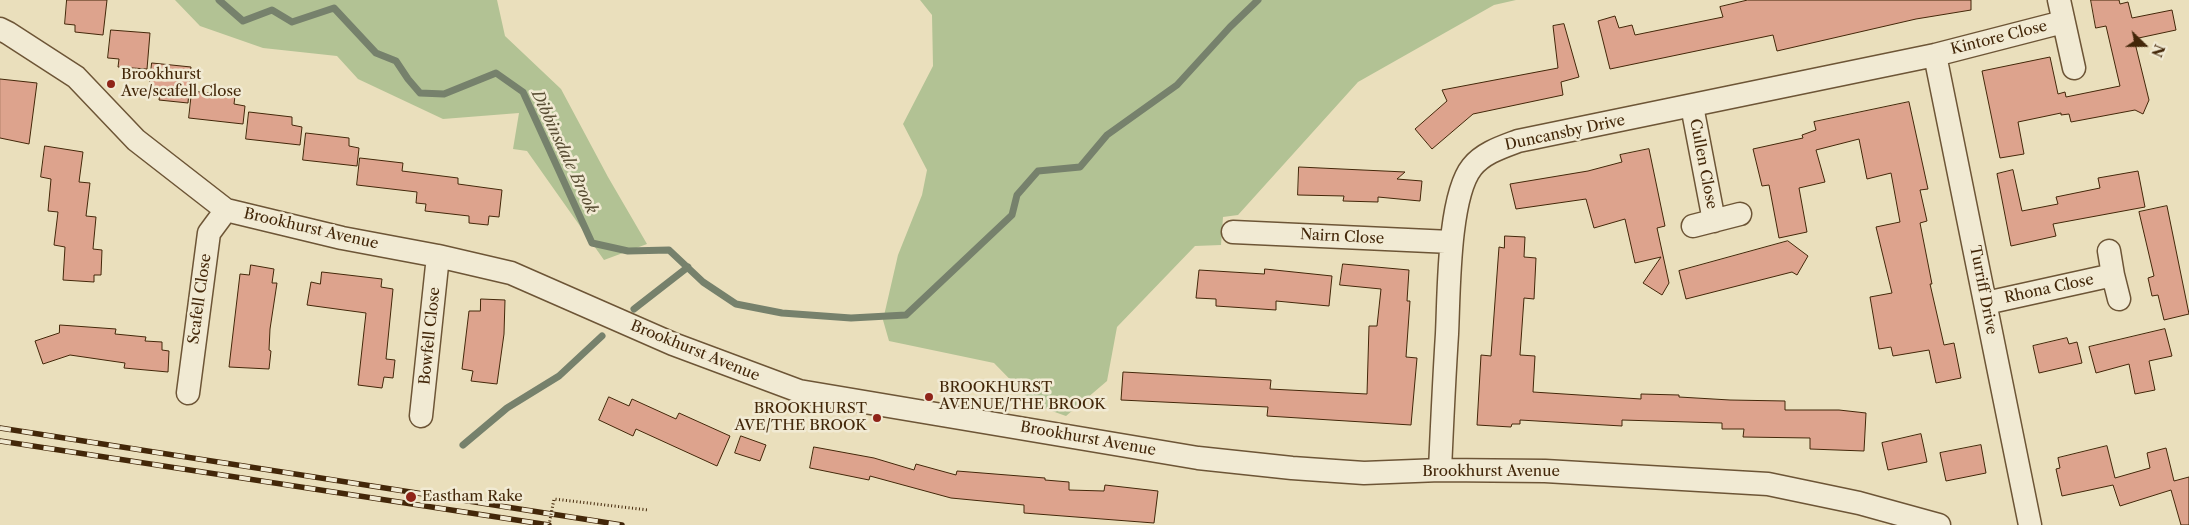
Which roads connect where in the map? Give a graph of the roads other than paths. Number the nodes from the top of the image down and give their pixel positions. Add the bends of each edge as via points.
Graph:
1 (2059, 0) edge
2 (2063, 22) junction
3 (0, 29) edge
4 (1935, 54) junction
5 (2074, 68) dead end
6 (1692, 106) junction
7 (226, 210) junction
8 (1740, 214) dead end
9 (1233, 232) dead end
10 (1451, 242) junction
11 (2109, 251) dead end
12 (438, 256) junction
13 (2113, 275) junction
14 (2119, 299) dead end
15 (1986, 303) junction
16 (188, 393) dead end
17 (421, 416) dead end
18 (1440, 470) junction
19 (1939, 525) edge
20 (2030, 525) edge

1 - 2 street, Kintore Close
2 - 4 street, Kintore Close
2 - 5 street, Kintore Close
3 - 7 street, Brookhurst Avenue via 76,77 136,140
4 - 6 street, Duncansby Drive
4 - 15 street, Turriff Drive
6 - 8 street, Cullen Close via 1704,224
6 - 10 street, Duncansby Drive via 1518,141 1493,150 1472,167 1464,184
7 - 12 street, Brookhurst Avenue via 342,238
7 - 16 street, Scafell Close via 209,233
9 - 10 street, Nairn Close
10 - 18 street, Duncansby Drive
11 - 13 street, Rhona Close
12 - 17 street, Bowfell Close
12 - 18 street, Brookhurst Avenue via 511,273 673,344 799,391 1198,458 1364,473
13 - 14 street, Rhona Close
13 - 15 street, Rhona Close
15 - 20 street, Turriff Drive
18 - 19 street, Brookhurst Avenue via 1544,471 1768,484 1859,503

